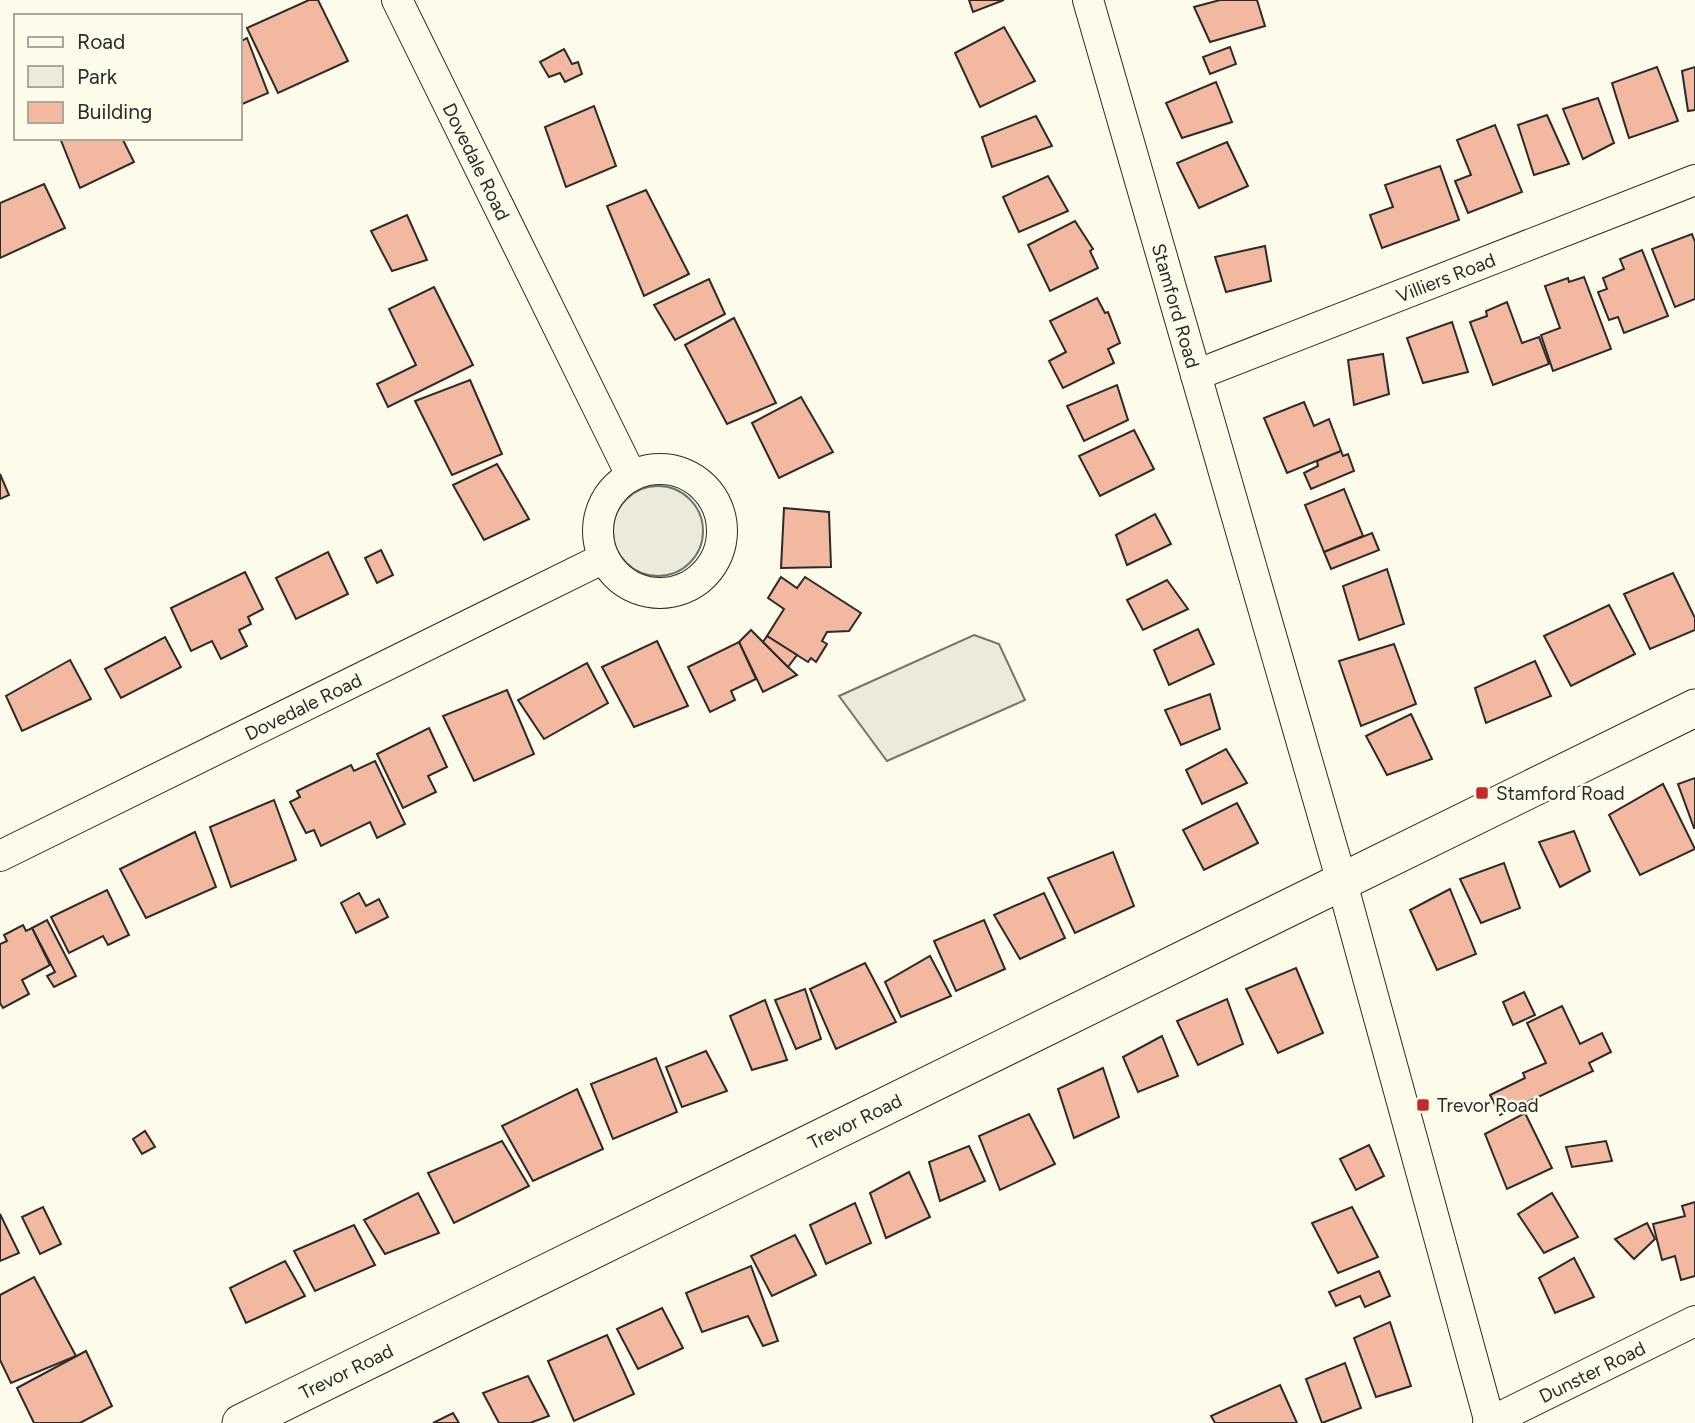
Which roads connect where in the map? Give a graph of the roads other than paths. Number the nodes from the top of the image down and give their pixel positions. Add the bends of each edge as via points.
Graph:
1 (397, 0) edge
2 (1088, 0) edge
3 (1695, 180) edge
4 (1196, 375) junction
5 (631, 475) junction
6 (604, 558) junction
7 (1695, 708) edge
8 (0, 856) edge
9 (1341, 879) junction
10 (1695, 1321) edge
11 (241, 1423) edge
12 (1489, 1423) edge

1 - 5 street, Dovedale Road
2 - 4 street, Stamford Road
3 - 4 street, Villiers Road
4 - 9 street, Stamford Road
5 - 6 street via 610,495 599,520
5 - 6 street via 669,469 688,474 704,486 722,520 716,559 704,575 670,593 631,586
6 - 8 street, Dovedale Road
7 - 9 street, Trevor Road
9 - 11 street, Trevor Road
9 - 12 street, Stamford Road
10 - 12 street, Dunster Road

